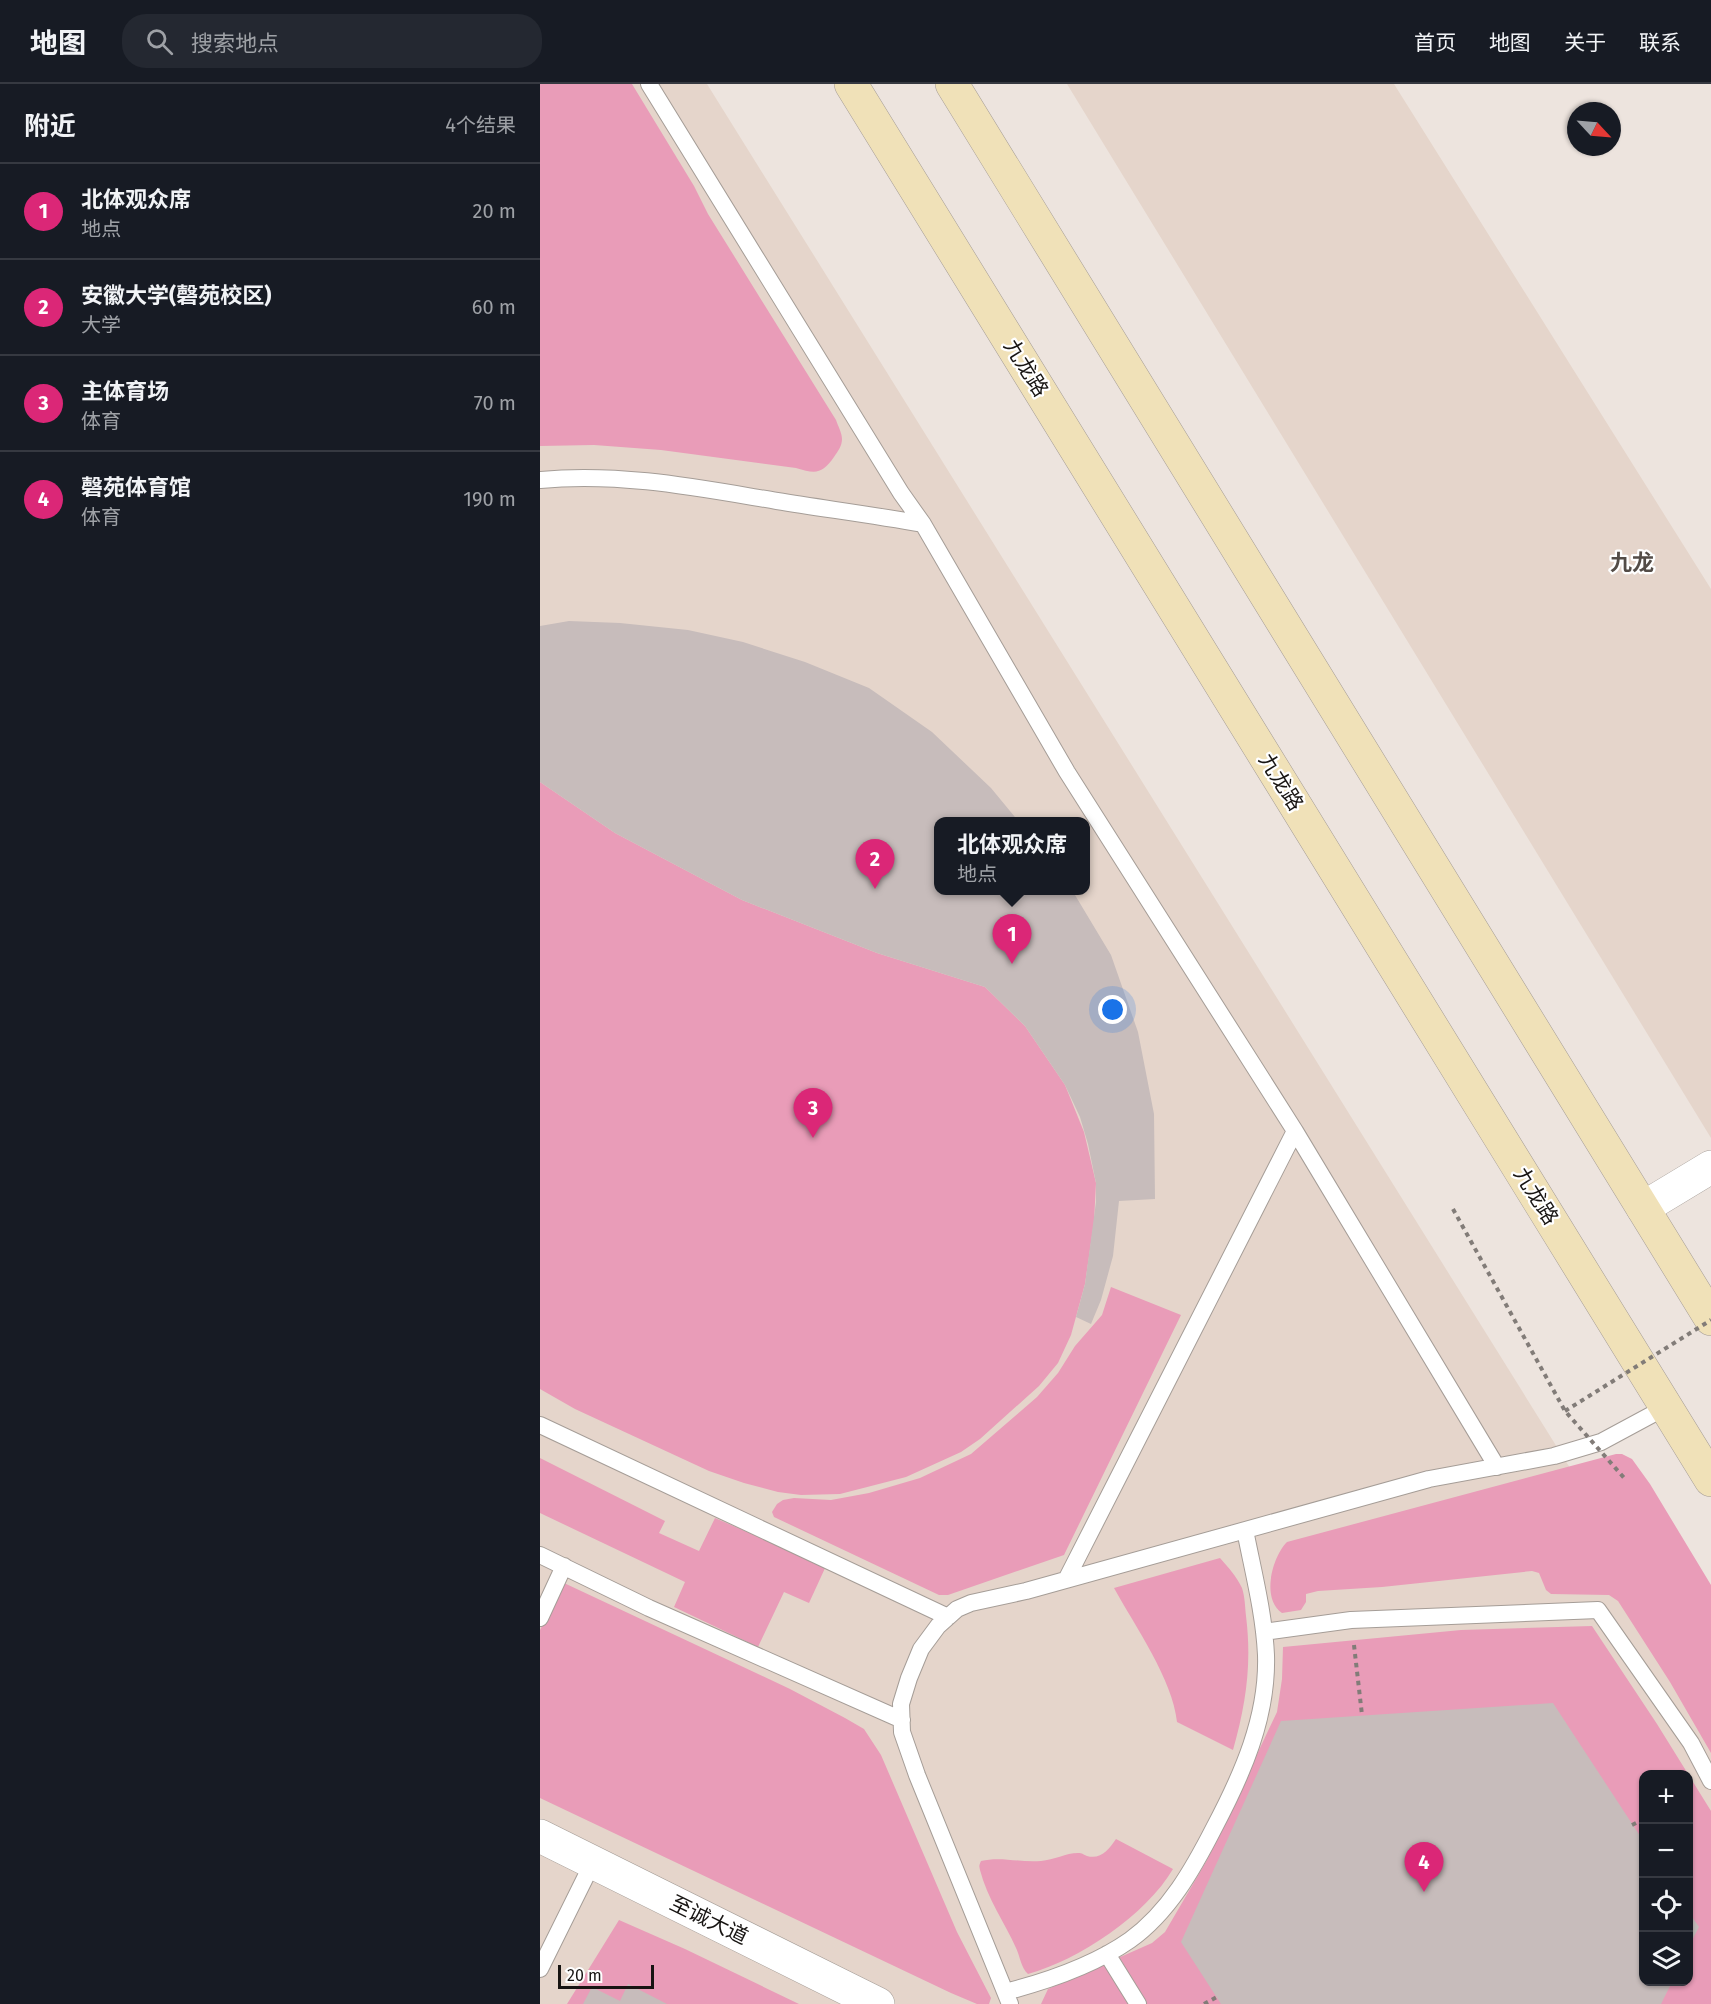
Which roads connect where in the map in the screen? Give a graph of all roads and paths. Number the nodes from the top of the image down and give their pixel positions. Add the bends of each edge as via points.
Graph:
1 (649, 84) edge
2 (851, 84) edge
3 (952, 84) edge
4 (540, 480) edge
5 (923, 524) junction
6 (1295, 1131) junction
7 (1711, 1167) edge
8 (1642, 1208) junction
9 (1453, 1209) dead end
10 (1711, 1320) edge
11 (1666, 1407) junction
12 (1565, 1411) junction
13 (540, 1425) edge
14 (1497, 1467) junction
15 (1626, 1480) dead end
16 (1711, 1480) edge
17 (1245, 1530) junction
18 (540, 1555) edge
19 (564, 1566) junction
20 (1066, 1580) junction
21 (948, 1617) junction
22 (540, 1618) edge
23 (1351, 1620) junction
24 (1264, 1632) junction
25 (1362, 1715) dead end
26 (902, 1720) junction
27 (1711, 1780) edge
28 (1639, 1822) edge
29 (1632, 1825) dead end
30 (540, 1836) edge
31 (593, 1862) junction
32 (1107, 1954) junction
33 (540, 1969) edge
34 (1217, 1997) dead end
35 (1007, 1998) edge
36 (878, 2004) edge
37 (1138, 2004) edge
38 (1204, 2004) edge

1 - 5 lane
2 - 11 main road, 九龙路
3 - 8 main road
4 - 5 lane via 570,477 666,483
5 - 6 lane via 1067,772
6 - 14 lane
6 - 20 lane
7 - 8 street
8 - 10 main road
9 - 12 path, bridge
10 - 12 path, bridge
11 - 14 lane via 1601,1442
11 - 16 main road, 九龙路
12 - 15 path, bridge
13 - 21 lane
14 - 17 lane via 1429,1479
17 - 20 lane
17 - 24 lane
18 - 19 lane
19 - 22 lane
19 - 26 lane via 648,1608
20 - 21 lane via 971,1603
21 - 26 lane via 921,1649 901,1704
23 - 24 lane
23 - 25 path
23 - 27 lane via 1598,1610 1691,1743
24 - 32 lane via 1263,1700 1231,1796 1189,1875 1164,1909 1130,1940
26 - 35 lane via 902,1732 917,1775
28 - 29 path
30 - 31 street, 至诚大道
31 - 33 lane
31 - 36 street, 至诚大道
32 - 35 lane
32 - 37 lane
34 - 38 path

